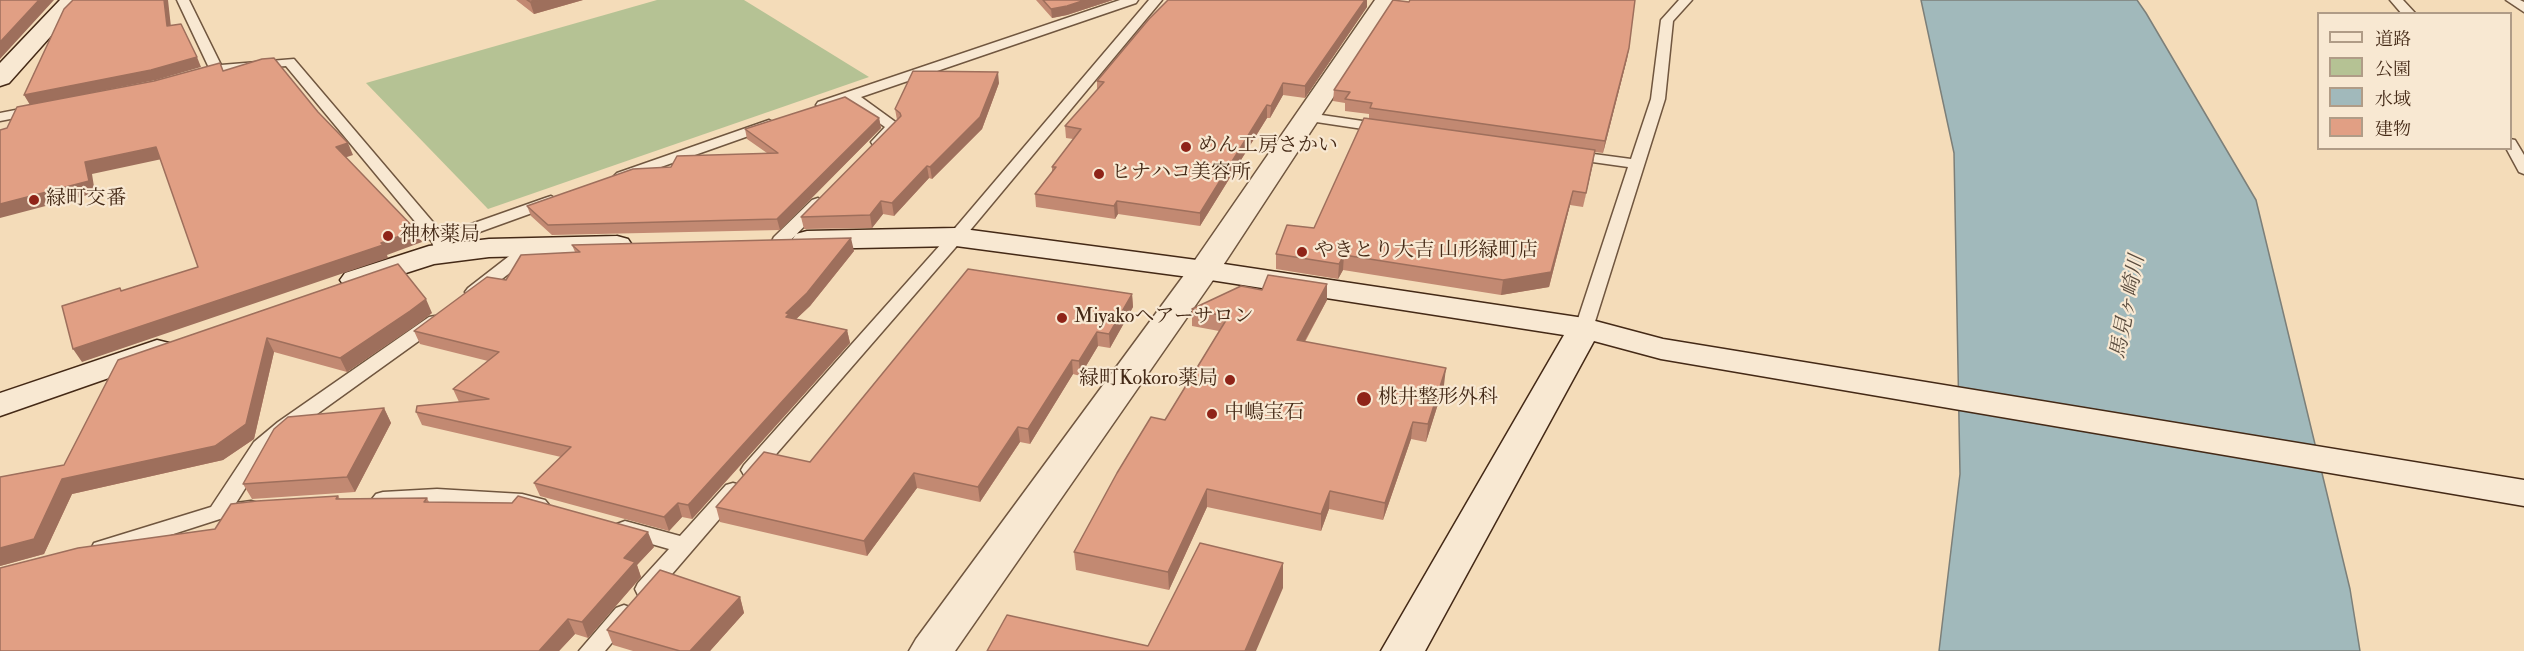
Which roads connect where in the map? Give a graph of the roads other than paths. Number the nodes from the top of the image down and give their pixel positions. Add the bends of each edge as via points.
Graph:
1 (72, 0) edge
2 (183, 0) edge
3 (1132, 0) edge
4 (1156, 0) edge
5 (1386, 0) edge
6 (1686, 0) edge
7 (2396, 0) edge
8 (2512, 0) edge
9 (2524, 8) edge
10 (2408, 12) edge
11 (1, 74) edge
12 (850, 96) junction
13 (45, 108) edge
14 (805, 111) edge
15 (0, 117) edge
16 (1308, 117) junction
17 (783, 119) edge
18 (1402, 130) edge
19 (2512, 145) edge
20 (869, 151) edge
21 (1555, 152) edge
22 (1637, 164) junction
23 (2524, 169) edge
24 (606, 182) edge
25 (829, 192) edge
26 (562, 198) edge
27 (956, 237) junction
28 (768, 241) joint
29 (650, 244) edge
30 (441, 247) junction
31 (532, 247) junction
32 (1204, 270) junction
33 (327, 290) edge
34 (1584, 328) junction
35 (181, 342) edge
36 (0, 405) edge
37 (2524, 493) edge
38 (368, 500) edge
39 (276, 506) edge
40 (554, 510) edge
41 (219, 512) junction
42 (609, 524) edge
43 (684, 545) junction
44 (80, 556) edge
45 (591, 651) edge
46 (931, 651) edge
47 (1403, 651) edge

1 - 11 street
2 - 30 lane via 211,70 289,62
3 - 12 lane
4 - 27 lane
5 - 16 street
6 - 22 lane via 1668,20 1658,99
7 - 10 lane
8 - 9 lane
12 - 14 lane
12 - 20 lane via 894,126
13 - 15 lane
16 - 18 lane
16 - 32 street
17 - 24 lane
19 - 23 lane
21 - 22 lane
22 - 34 lane
25 - 28 lane
26 - 30 lane
27 - 28 street
27 - 32 street
27 - 43 lane
29 - 31 street
30 - 31 street
30 - 33 street via 429,255
31 - 41 lane via 261,447
32 - 34 street
32 - 46 street
34 - 37 street via 1661,349
34 - 47 street
35 - 36 street
38 - 40 lane via 448,497 522,501
39 - 41 lane
41 - 44 lane
42 - 43 lane
43 - 45 lane

